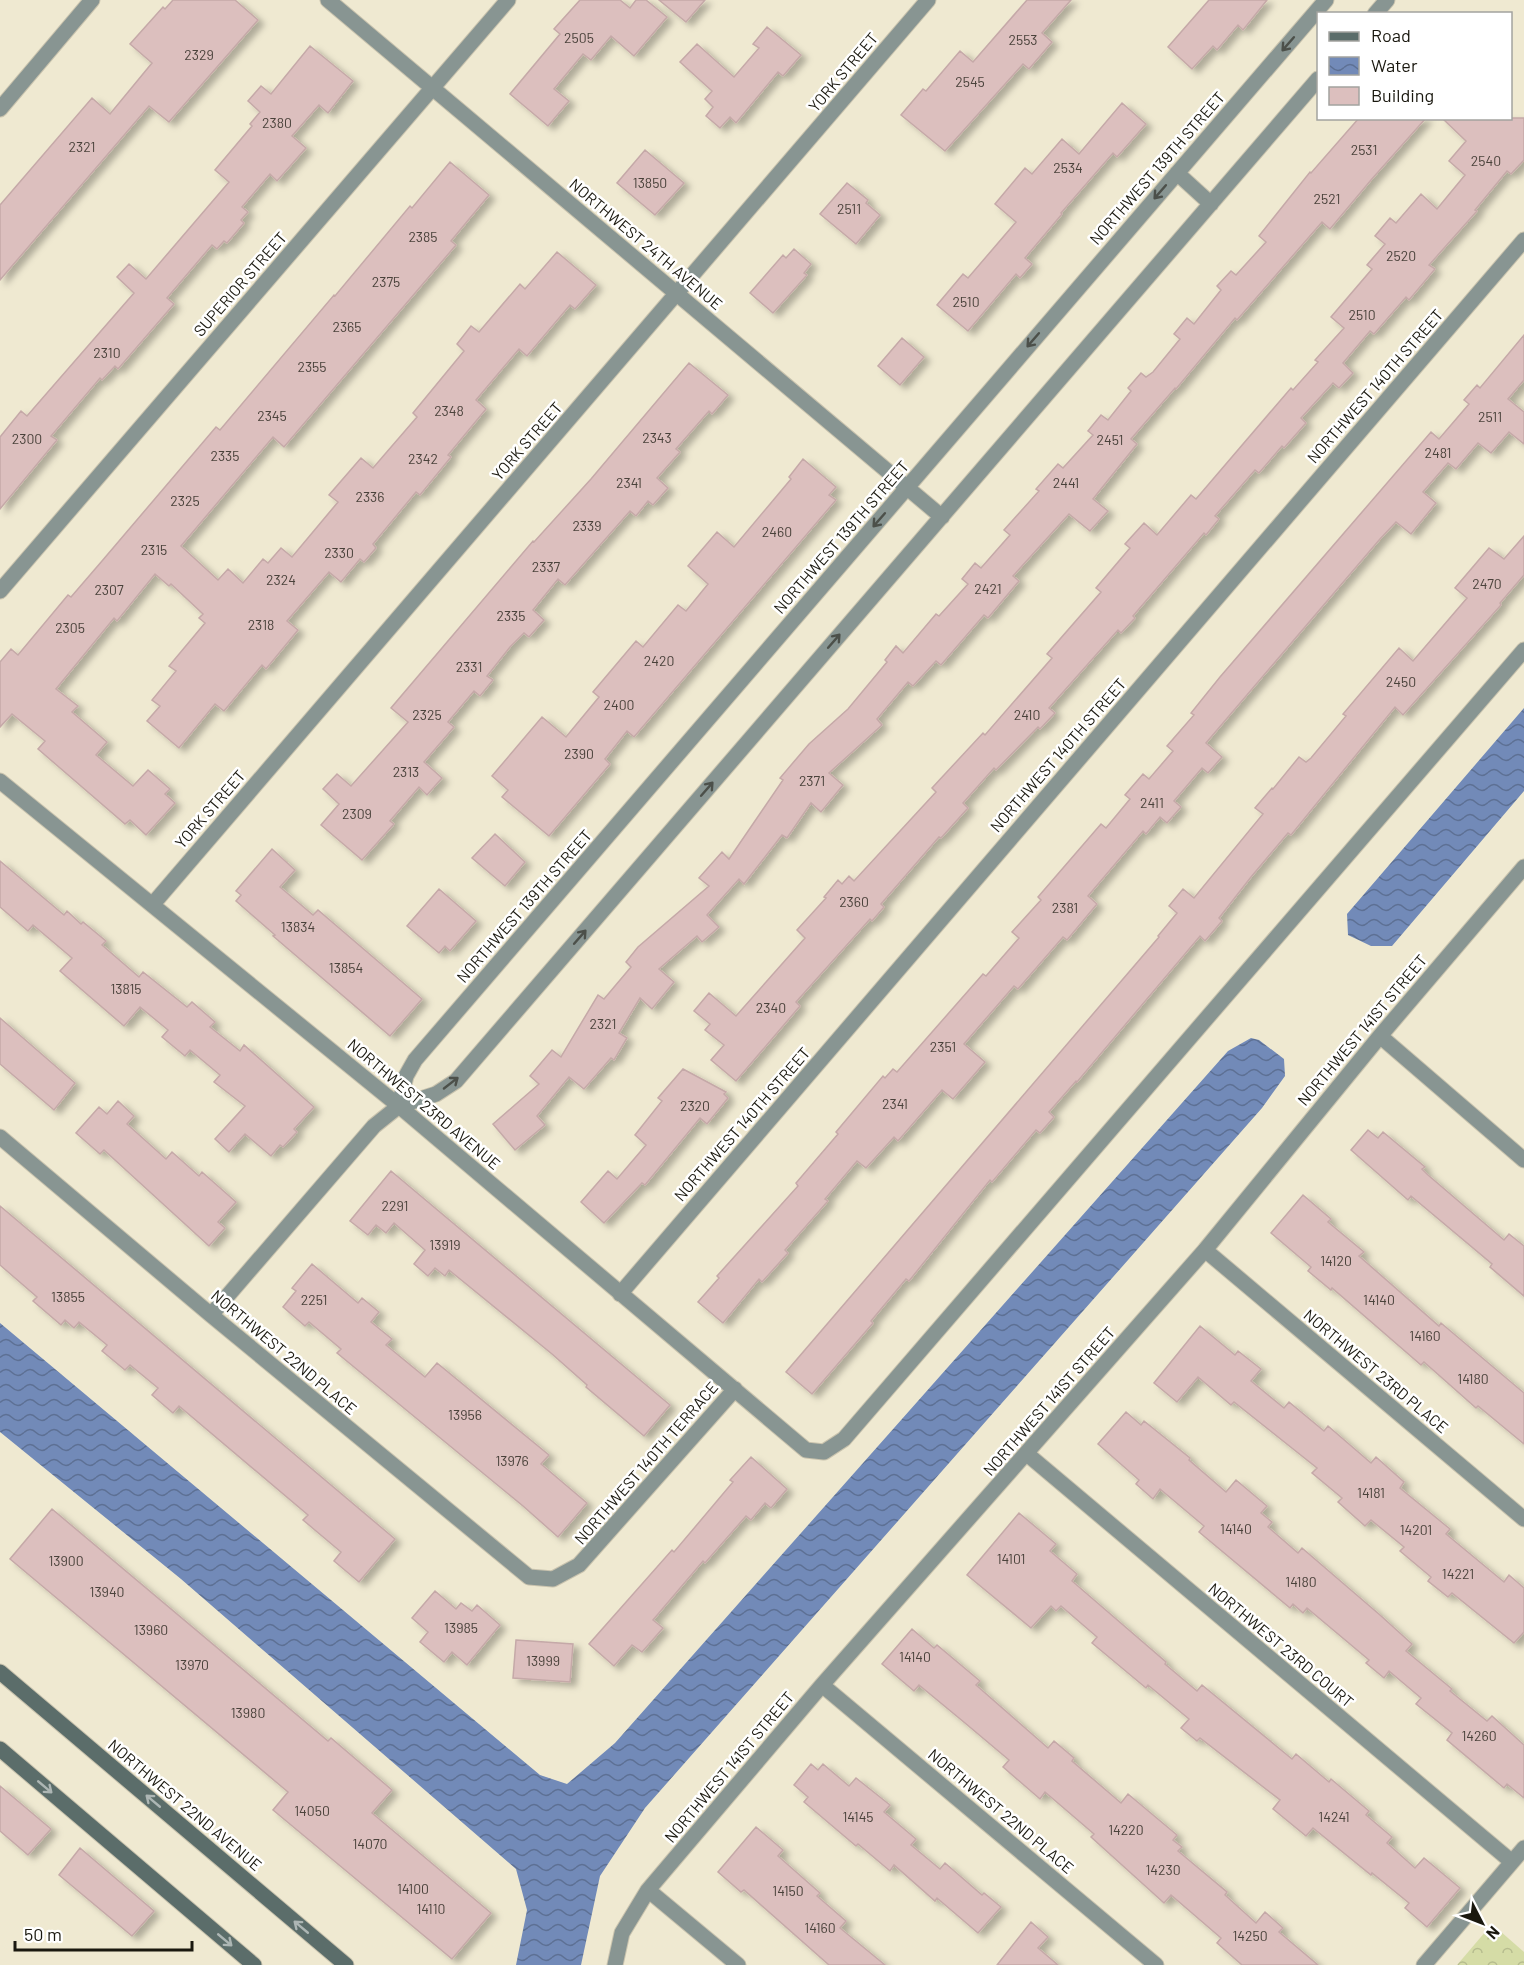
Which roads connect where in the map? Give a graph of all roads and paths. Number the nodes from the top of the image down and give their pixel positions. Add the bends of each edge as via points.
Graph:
1 (92, 0) edge
2 (327, 0) edge
3 (508, 0) edge
4 (928, 0) edge
5 (1326, 0) edge
6 (1387, 0) edge
7 (1377, 12) edge
8 (1317, 81) edge
9 (431, 89) junction
10 (0, 109) edge
11 (1177, 173) junction
12 (1211, 204) junction
13 (1524, 240) edge
14 (678, 293) junction
15 (907, 488) junction
16 (942, 517) junction
17 (0, 591) edge
18 (1524, 650) edge
19 (0, 781) edge
20 (1524, 867) edge
21 (153, 904) junction
22 (1380, 1036) junction
23 (399, 1106) junction
24 (0, 1137) edge
25 (1524, 1160) edge
26 (1205, 1250) junction
27 (620, 1294) junction
28 (211, 1315) junction
29 (735, 1389) junction
30 (1027, 1454) junction
31 (1524, 1519) edge
32 (553, 1579) joint
33 (0, 1672) edge
34 (822, 1685) junction
35 (0, 1749) edge
36 (1524, 1848) edge
37 (1512, 1862) junction
38 (648, 1890) junction
39 (254, 1965) edge
40 (346, 1965) edge
41 (615, 1965) edge
42 (738, 1965) edge
43 (1156, 1965) edge
44 (1424, 1965) edge

1 - 10 street
2 - 9 street, NORTHWEST 24TH AVENUE
3 - 9 street, SUPERIOR STREET
4 - 14 street, YORK STREET
5 -> 11 street, NORTHWEST 139TH STREET
6 - 7 street
8 - 12 street
9 - 14 street, NORTHWEST 24TH AVENUE
9 - 17 street, SUPERIOR STREET
11 - 12 street
11 -> 15 street, NORTHWEST 139TH STREET
12 - 16 street
13 - 27 street, NORTHWEST 140TH STREET
14 - 15 street, NORTHWEST 24TH AVENUE
14 - 21 street, YORK STREET
15 - 16 street, NORTHWEST 24TH AVENUE
15 -> 23 street, NORTHWEST 139TH STREET via 415,1060
23 -> 16 street via 436,1094 456,1081
18 - 29 street, NORTHWEST 23RD AVENUE via 844,1439 824,1452 806,1450
19 - 21 street, NORTHWEST 23RD AVENUE
20 - 22 street, NORTHWEST 141ST STREET
21 - 23 street, NORTHWEST 23RD AVENUE
22 - 25 street
22 - 26 street, NORTHWEST 141ST STREET
23 - 27 street, NORTHWEST 23RD AVENUE
23 - 28 street via 374,1126
24 - 28 street, NORTHWEST 22ND PLACE
26 - 30 street, NORTHWEST 141ST STREET
26 - 31 street, NORTHWEST 23RD PLACE
27 - 29 street, NORTHWEST 23RD AVENUE
28 - 32 street, NORTHWEST 22ND PLACE via 529,1576
29 - 32 street, NORTHWEST 140TH TERRACE via 579,1565
30 - 34 street, NORTHWEST 141ST STREET
30 - 37 street, NORTHWEST 23RD COURT
40 -> 33 main road, NORTHWEST 22ND AVENUE
34 - 38 street, NORTHWEST 141ST STREET
34 - 43 street, NORTHWEST 22ND PLACE
35 -> 39 main road
36 - 37 street
37 - 44 street
38 - 41 street, NORTHWEST 141ST STREET via 622,1933
38 - 42 street

